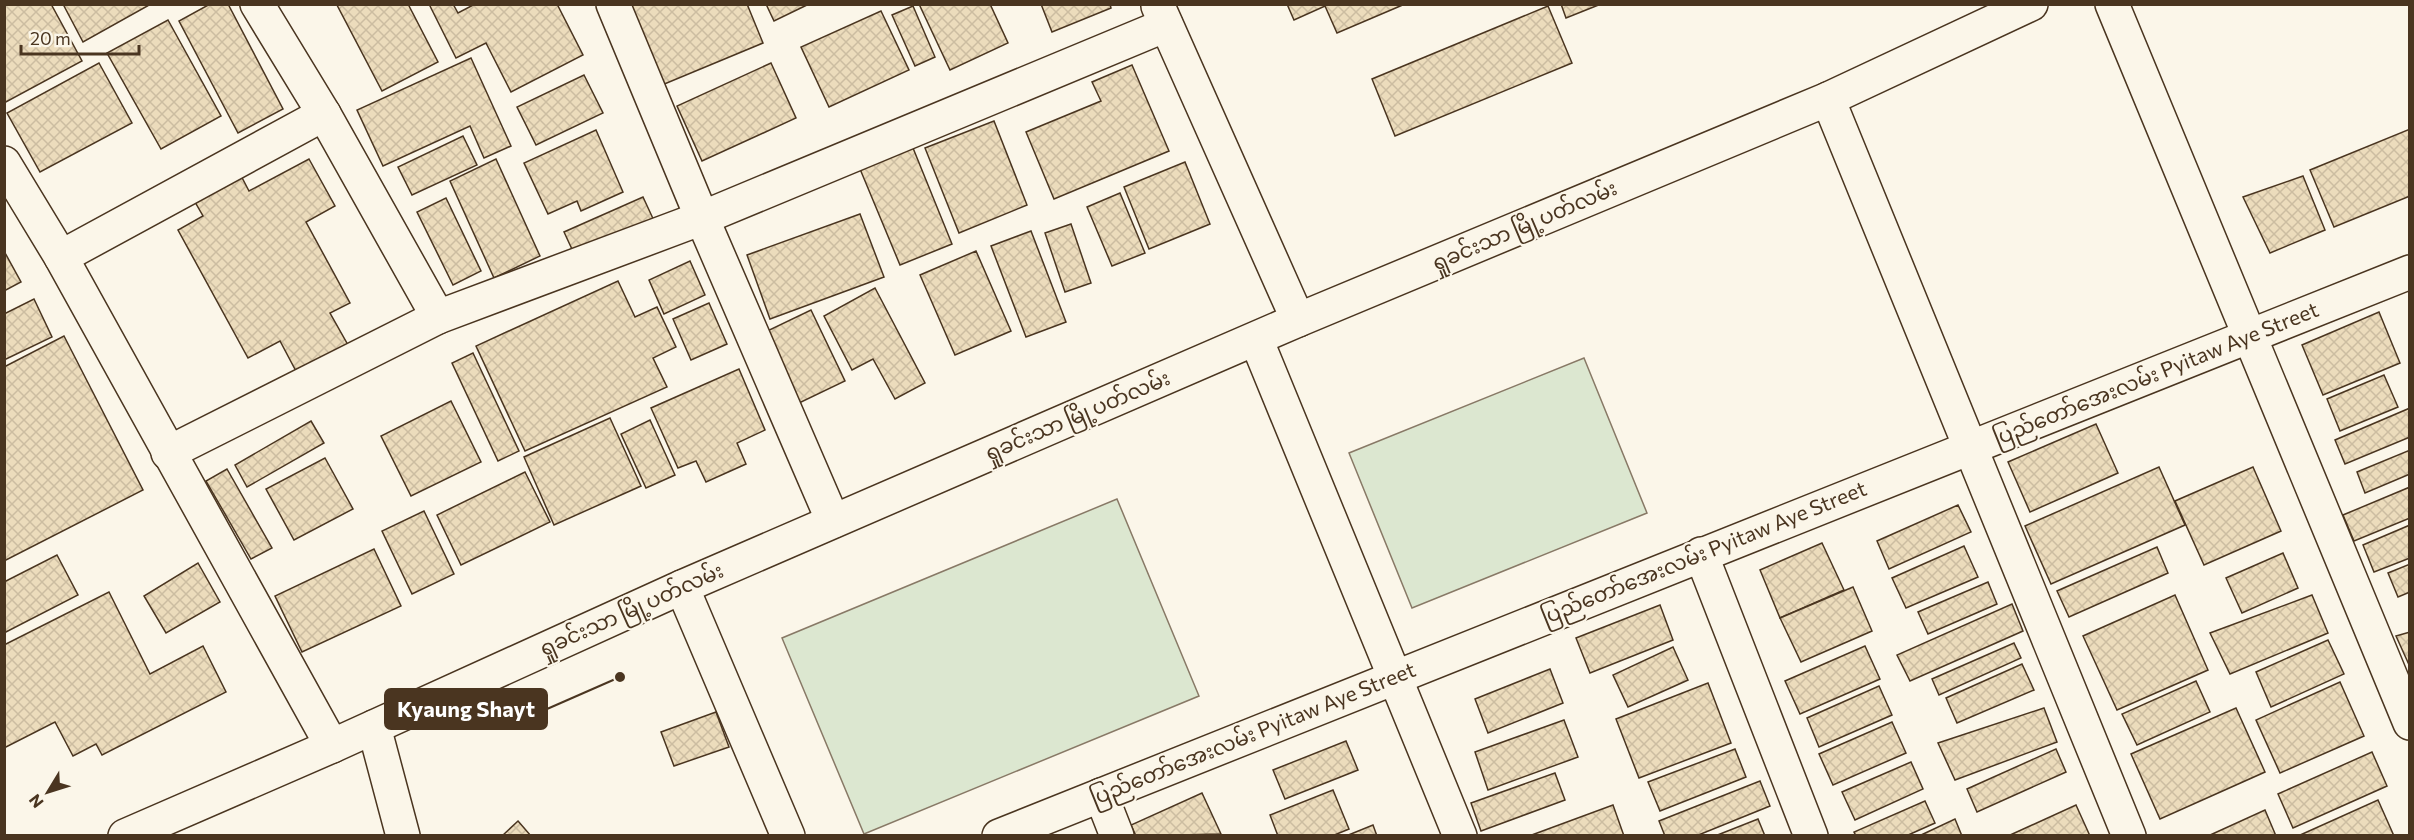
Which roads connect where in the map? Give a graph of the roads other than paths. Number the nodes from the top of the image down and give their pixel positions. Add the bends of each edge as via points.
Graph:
1 (257, 4) edge
2 (613, 4) edge
3 (2031, 4) edge
4 (2112, 4) edge
5 (1162, 15) edge
6 (1828, 99) junction
7 (324, 114) junction
8 (4, 163) edge
9 (702, 218) junction
10 (61, 257) junction
11 (2409, 272) edge
12 (438, 317) junction
13 (1298, 320) junction
14 (2251, 336) junction
15 (1256, 339) junction
16 (1971, 448) junction
17 (168, 453) junction
18 (833, 521) junction
19 (1701, 554) junction
20 (682, 587) junction
21 (1396, 677) junction
22 (2409, 723) edge
23 (374, 727) junction
24 (332, 747) junction
25 (1101, 795) junction
26 (125, 836) edge
27 (403, 836) edge
28 (788, 836) edge
29 (999, 836) edge
30 (1117, 836) edge
31 (1460, 836) edge
32 (1811, 836) edge
33 (2129, 836) edge

1 - 7 street
2 - 9 street
3 - 6 street, ရှုခင်းသာ မြို့ပတ်လမ်း
4 - 14 street
5 - 9 street
5 - 13 street
6 - 13 street, ရှုခင်းသာ မြို့ပတ်လမ်း
6 - 16 street
7 - 10 street
7 - 12 street
8 - 10 street
9 - 12 street
9 - 18 street
10 - 17 street
11 - 14 street, ပြည်တော်အေးလမ်း Pyitaw Aye Street
12 - 17 street
13 - 15 street, ရှုခင်းသာ မြို့ပတ်လမ်း
14 - 16 street, ပြည်တော်အေးလမ်း Pyitaw Aye Street
14 - 22 street
15 - 18 street, ရှုခင်းသာ မြို့ပတ်လမ်း
15 - 21 street
16 - 19 street, ပြည်တော်အေးလမ်း Pyitaw Aye Street
16 - 33 street
17 - 24 street
18 - 20 street, ရှုခင်းသာ မြို့ပတ်လမ်း
19 - 21 street, ပြည်တော်အေးလမ်း Pyitaw Aye Street
19 - 32 street
20 - 23 street, ရှုခင်းသာ မြို့ပတ်လမ်း
20 - 28 street
21 - 25 street, ပြည်တော်အေးလမ်း Pyitaw Aye Street
21 - 31 street
23 - 24 street, ရှုခင်းသာ မြို့ပတ်လမ်း
23 - 27 street
24 - 26 street, ရှုခင်းသာ မြို့ပတ်လမ်း
25 - 29 street, ပြည်တော်အေးလမ်း Pyitaw Aye Street
25 - 30 street

